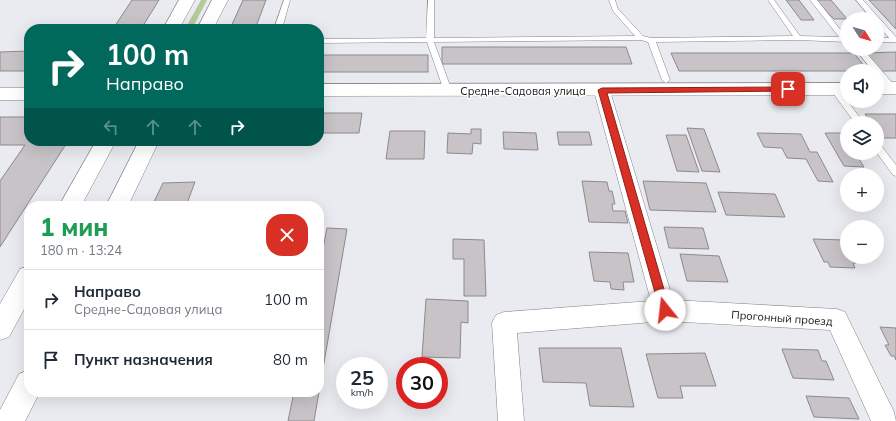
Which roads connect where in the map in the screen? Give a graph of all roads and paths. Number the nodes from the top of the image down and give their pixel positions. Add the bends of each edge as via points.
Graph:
1 (187, 0) edge
2 (220, 0) edge
3 (288, 0) edge
4 (431, 0) edge
5 (612, 0) edge
6 (771, 0) edge
7 (813, 0) edge
8 (859, 0) edge
9 (869, 12) edge
10 (174, 24) edge
11 (208, 24) edge
12 (280, 24) edge
13 (884, 28) edge
14 (840, 33) edge
15 (641, 38) junction
16 (798, 38) junction
17 (430, 40) junction
18 (651, 40) junction
19 (840, 40) edge
20 (884, 40) edge
21 (324, 42) edge
22 (864, 56) edge
23 (666, 80) dead end
24 (888, 88) edge
25 (840, 89) edge
26 (324, 90) edge
27 (448, 90) junction
28 (602, 90) junction
29 (0, 94) edge
30 (24, 94) edge
31 (103, 146) edge
32 (147, 146) edge
33 (884, 156) edge
34 (896, 172) edge
35 (73, 201) edge
36 (119, 201) edge
37 (24, 286) edge
38 (665, 310) junction
39 (0, 328) edge
40 (24, 394) edge
41 (10, 421) edge
42 (511, 421) edge
43 (885, 421) edge

1 - 10 street
2 - 11 street
3 - 12 lane
4 - 17 lane
5 - 15 lane via 615,10
6 - 16 lane
7 - 14 lane
8 - 9 lane
13 - 20 lane via 895,40
15 - 17 lane
15 - 18 lane
16 - 18 lane
16 - 19 lane
17 - 21 lane
17 - 27 lane
18 - 23 lane
22 - 24 lane
25 - 28 street, Средне-Садовая улица
26 - 27 street, Средне-Садовая улица
27 - 28 street, Средне-Садовая улица
28 - 38 street
29 - 30 street
31 - 35 street
32 - 36 street
33 - 34 lane
37 - 39 street
38 - 42 street, Прогонный проезд via 504,323
38 - 43 street, Прогонный проезд via 837,320
40 - 41 street

